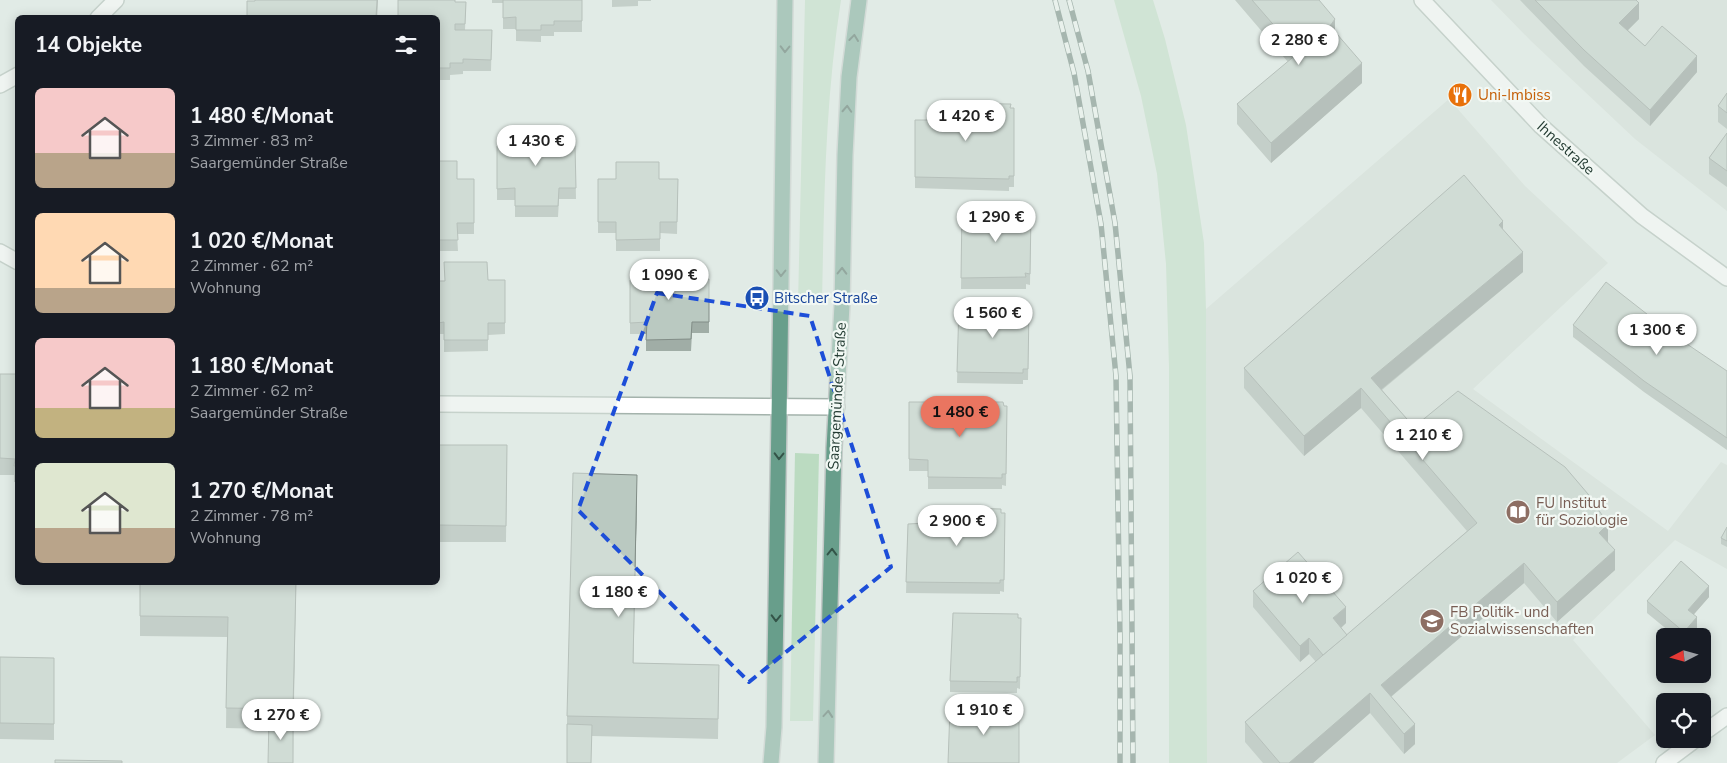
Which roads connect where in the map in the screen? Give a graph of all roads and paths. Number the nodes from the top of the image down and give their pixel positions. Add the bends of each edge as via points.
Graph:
1 (116, 0) edge
2 (785, 0) edge
3 (859, 0) edge
4 (1422, 0) edge
5 (101, 15) edge
6 (15, 77) edge
7 (0, 85) edge
8 (0, 252) edge
9 (15, 260) edge
10 (1727, 278) edge
11 (440, 404) edge
12 (779, 407) junction
13 (837, 407) junction
14 (1727, 716) edge
15 (1711, 728) edge
16 (1684, 748) edge
17 (771, 763) edge
18 (826, 763) edge
19 (1664, 763) edge

1 - 5 street
2 -> 12 main road
13 -> 3 main road, Saargemünder Straße via 849,77
4 - 10 street, Ihnestraße via 1541,126 1642,216
6 - 7 street
8 - 9 street
11 - 12 street
12 - 13 street
12 -> 17 main road
18 -> 13 main road, Saargemünder Straße
14 - 15 street
16 - 19 street

